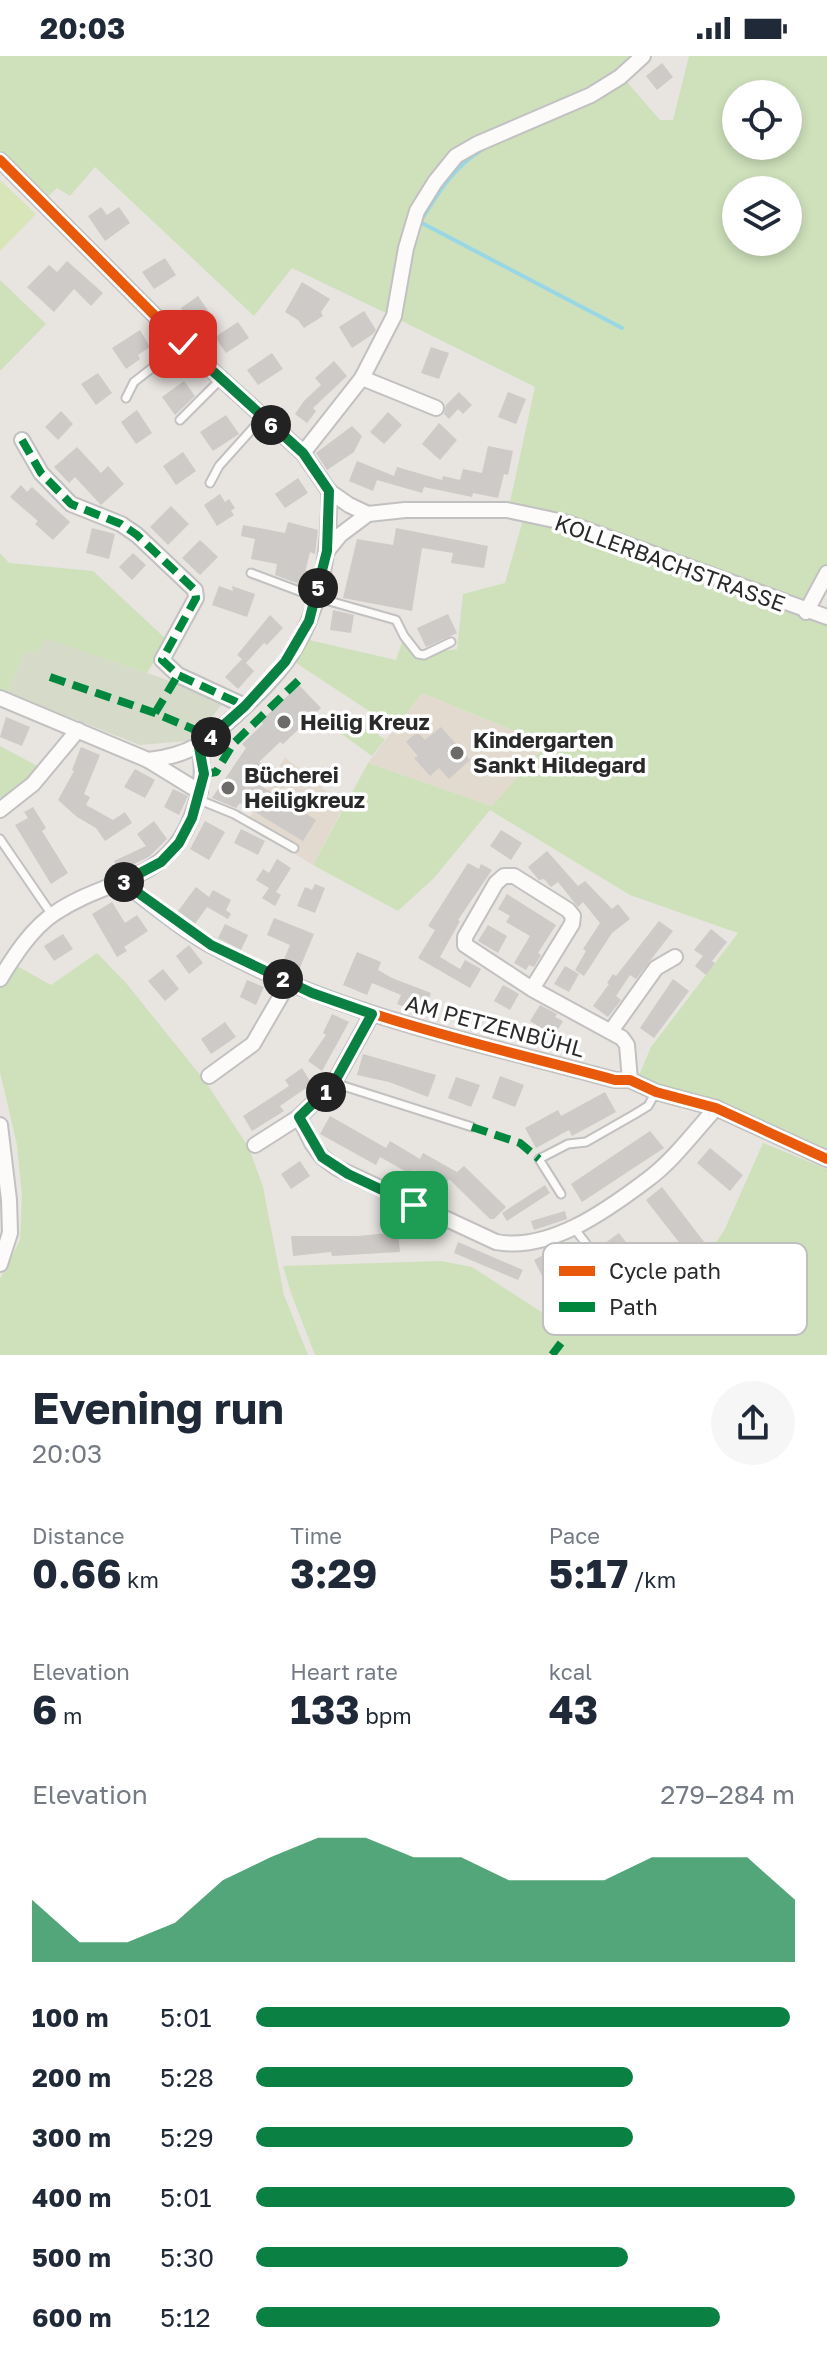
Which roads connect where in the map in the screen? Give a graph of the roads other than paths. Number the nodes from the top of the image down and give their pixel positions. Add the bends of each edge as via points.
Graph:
1 (643, 56) edge
2 (0, 160) edge
3 (183, 344) junction
4 (362, 378) junction
5 (221, 379) junction
6 (126, 398) dead end
7 (436, 408) dead end
8 (262, 418) junction
9 (180, 420) dead end
10 (22, 440) dead end
11 (303, 453) junction
12 (210, 483) dead end
13 (329, 491) junction
14 (368, 514) junction
15 (327, 551) junction
16 (251, 573) dead end
17 (827, 573) edge
18 (315, 597) junction
19 (806, 612) junction
20 (827, 617) edge
21 (451, 642) dead end
22 (0, 698) edge
23 (245, 706) junction
24 (78, 730) junction
25 (199, 747) junction
26 (148, 760) junction
27 (199, 795) junction
28 (0, 810) edge
29 (0, 839) edge
30 (294, 848) dead end
31 (123, 882) junction
32 (52, 915) junction
33 (675, 957) dead end
34 (0, 979) edge
35 (289, 982) junction
36 (532, 989) junction
37 (372, 1014) junction
38 (611, 1031) junction
39 (209, 1076) dead end
40 (630, 1080) junction
41 (334, 1083) junction
42 (656, 1092) junction
43 (716, 1108) junction
44 (299, 1117) junction
45 (0, 1125) edge
46 (472, 1127) dead end
47 (255, 1145) dead end
48 (827, 1159) edge
49 (561, 1194) dead end
50 (573, 1227) junction
51 (585, 1243) edge
52 (0, 1264) edge

1 - 4 street via 591,95 456,156 417,211 394,316
2 - 3 street
3 - 5 street
3 - 6 lane via 134,382
4 - 7 street
4 - 11 street
5 - 8 street
5 - 9 lane
8 - 11 street
8 - 12 lane
10 - 23 street via 41,473 71,504 137,535 195,590 196,598 162,660 178,675
11 - 13 street
13 - 14 street
13 - 15 street
14 - 15 street
14 - 19 street, KOLLERBACHSTRASSE via 479,508 538,516
15 - 18 street
16 - 18 lane
17 - 19 street
18 - 21 lane via 396,620 418,654
18 - 23 street via 295,649
19 - 20 street, KOLLERBACHSTRASSE
22 - 24 street
23 - 25 street
24 - 26 street
24 - 28 street via 33,784
25 - 26 street
25 - 27 street via 204,774
26 - 27 street
27 - 30 lane
27 - 31 street via 172,853
29 - 32 lane
31 - 32 street
31 - 35 street, AM PETZENBÜHL via 211,945
32 - 34 street
33 - 38 street via 656,968
35 - 37 street, AM PETZENBÜHL
35 - 39 street via 253,1044
36 - 36 street via 465,945 504,876 514,876 573,916
36 - 38 street
37 - 40 street, AM PETZENBÜHL
37 - 41 street
38 - 40 street via 627,1045
40 - 42 street, AM PETZENBÜHL
41 - 44 street
41 - 46 lane
42 - 43 street, AM PETZENBÜHL
42 - 49 lane via 635,1114 586,1142 568,1144 539,1159
43 - 48 street, AM PETZENBÜHL
43 - 50 street via 648,1180
44 - 47 street
44 - 50 street via 322,1157 337,1168 481,1236 516,1244
45 - 52 street via 10,1233
50 - 51 lane

